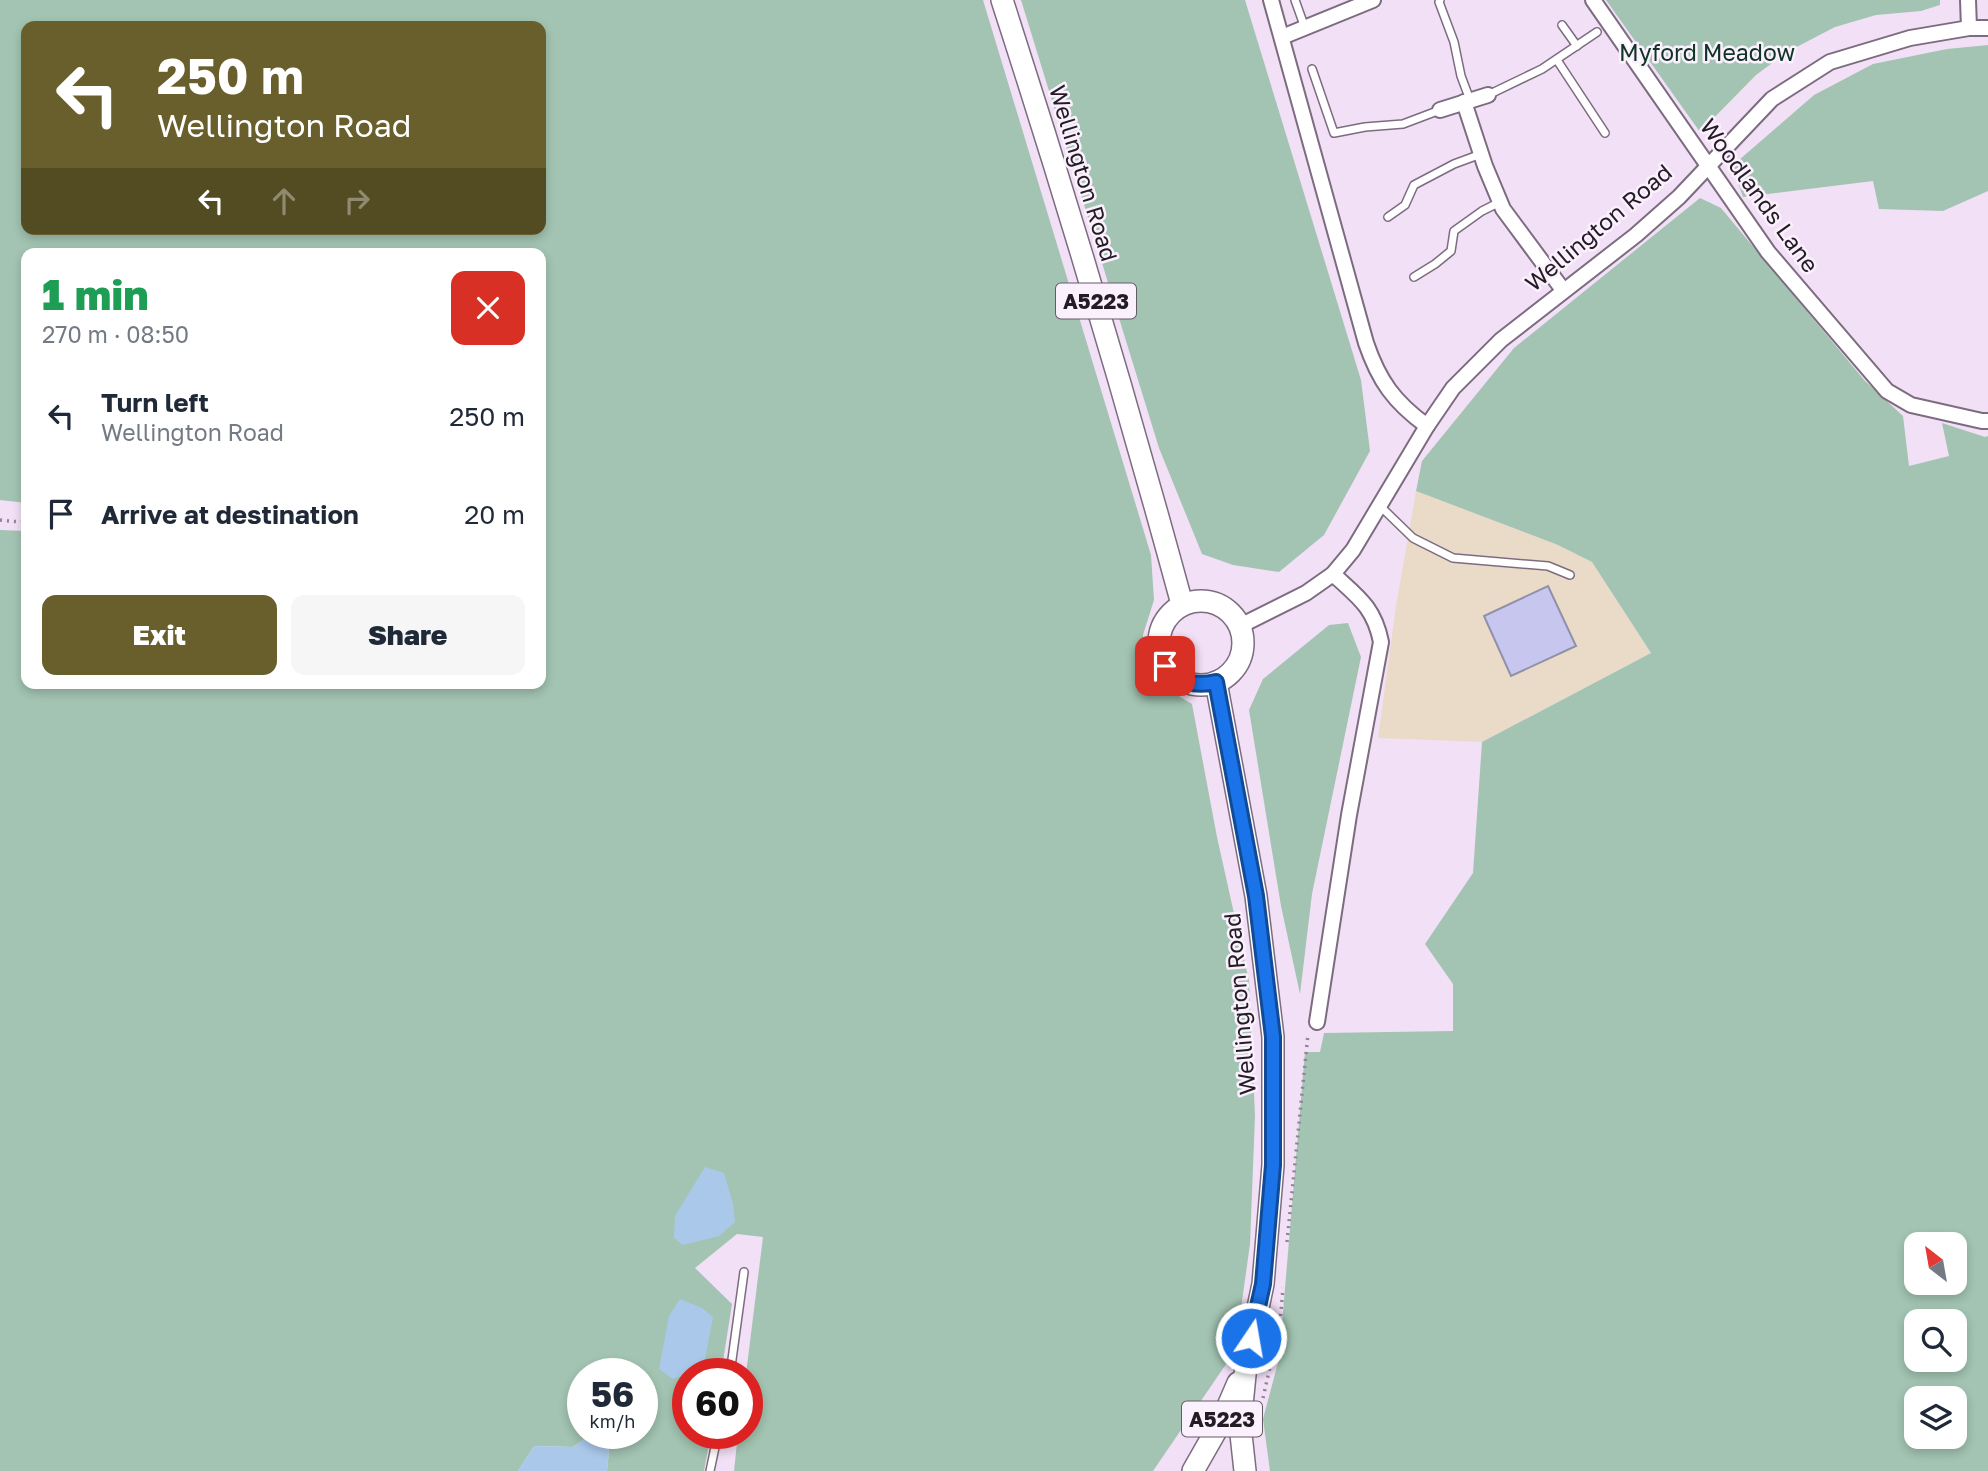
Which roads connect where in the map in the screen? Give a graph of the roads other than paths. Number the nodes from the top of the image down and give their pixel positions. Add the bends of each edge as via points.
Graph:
1 (1002, 0) edge
2 (1271, 0) edge
3 (1295, 0) edge
4 (1373, 0) edge
5 (1440, 0) edge
6 (1593, 0) edge
7 (1968, 0) edge
8 (1562, 25) dead end
9 (1305, 28) junction
10 (1969, 28) junction
11 (1988, 28) edge
12 (1597, 32) dead end
13 (1282, 37) junction
14 (1577, 46) junction
15 (1557, 60) junction
16 (1312, 69) dead end
17 (1488, 95) joint
18 (1467, 101) junction
19 (1440, 110) joint
20 (1605, 133) dead end
21 (1481, 154) junction
22 (1709, 166) junction
23 (1500, 202) junction
24 (1388, 217) dead end
25 (1414, 277) dead end
26 (1563, 290) junction
27 (1988, 421) edge
28 (1427, 426) junction
29 (1379, 506) junction
30 (1333, 573) junction
31 (1570, 575) dead end
32 (1182, 604) junction
33 (1240, 626) junction
34 (1216, 682) junction
35 (1317, 1021) dead end
36 (744, 1272) dead end
37 (732, 1358) edge
38 (1245, 1365) junction
39 (714, 1449) edge
40 (709, 1471) edge
41 (1193, 1471) edge
42 (1245, 1471) edge

1 - 32 main road, Wellington Road / A5223 via 1064,191
2 - 13 street
3 - 9 lane
4 - 9 street
5 - 18 lane
6 - 22 street, Woodlands Lane
7 - 10 street
8 - 14 lane
9 - 13 street
10 - 11 street, Wellington Road
10 - 22 street, Wellington Road via 1910,38 1830,62 1772,99
12 - 14 lane
13 - 28 street via 1375,368 1398,402
14 - 15 lane
15 - 17 lane
15 - 20 lane
16 - 19 lane via 1334,133 1403,124
17 - 18 street
18 - 19 street
18 - 21 street
21 - 23 street
21 - 24 lane via 1414,184 1405,205
22 - 26 street, Wellington Road via 1636,234
22 - 27 street, Woodlands Lane via 1768,252 1887,391 1911,405
23 - 25 lane via 1454,231 1451,251
23 - 26 street
26 - 28 street, Wellington Road via 1501,340 1453,388
28 - 29 street, Wellington Road
29 - 30 street, Wellington Road
29 - 31 lane via 1413,538 1452,558 1548,566
30 - 33 street, Wellington Road via 1306,593
30 - 35 street via 1364,603 1377,622 1381,642
32 - 33 main road via 1209,601 1222,606
32 - 34 main road via 1162,625 1159,653 1175,677 1202,685
33 - 34 main road via 1242,653 1237,665
34 - 38 main road, Wellington Road / A5223 via 1256,896 1273,1037 1272,1178 1263,1284
36 - 37 lane
38 - 41 main road, Wellington Road / A5223 via 1222,1420
38 - 42 main road, Wellington Road / A5223 via 1240,1425
39 - 40 lane

